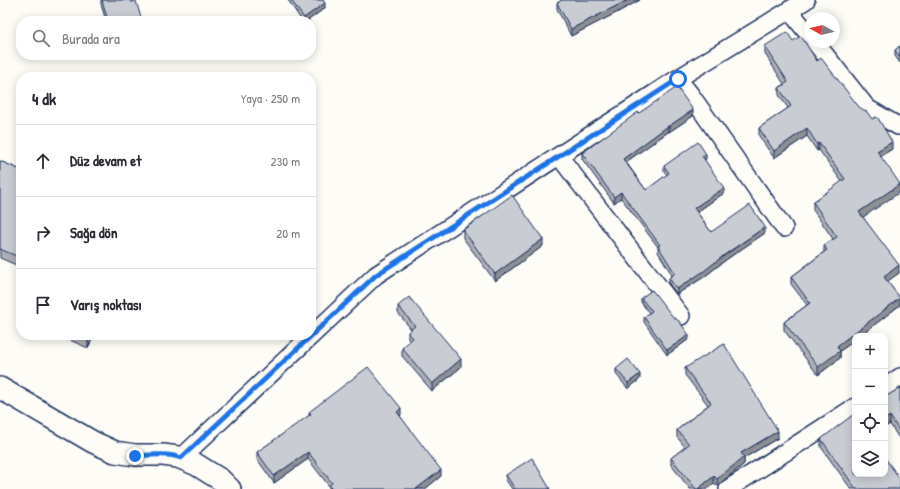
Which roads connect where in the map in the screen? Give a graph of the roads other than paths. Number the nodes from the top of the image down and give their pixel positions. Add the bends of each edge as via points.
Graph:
1 (806, 0) edge
2 (789, 10) junction
3 (804, 29) edge
4 (820, 48) edge
5 (678, 79) junction
6 (898, 126) dead end
7 (559, 156) junction
8 (784, 228) dead end
9 (681, 316) dead end
10 (316, 331) edge
11 (307, 340) edge
12 (900, 378) edge
13 (888, 385) edge
14 (0, 388) edge
15 (852, 409) edge
16 (181, 458) junction
17 (230, 489) edge
18 (728, 489) edge

1 - 2 street
2 - 3 street
2 - 5 street
4 - 6 street via 867,108
5 - 7 street
5 - 8 street
7 - 9 street
7 - 10 street via 376,275
11 - 16 street
12 - 13 street
14 - 16 street via 115,452 135,456 163,455
15 - 18 street
16 - 17 street via 197,465

